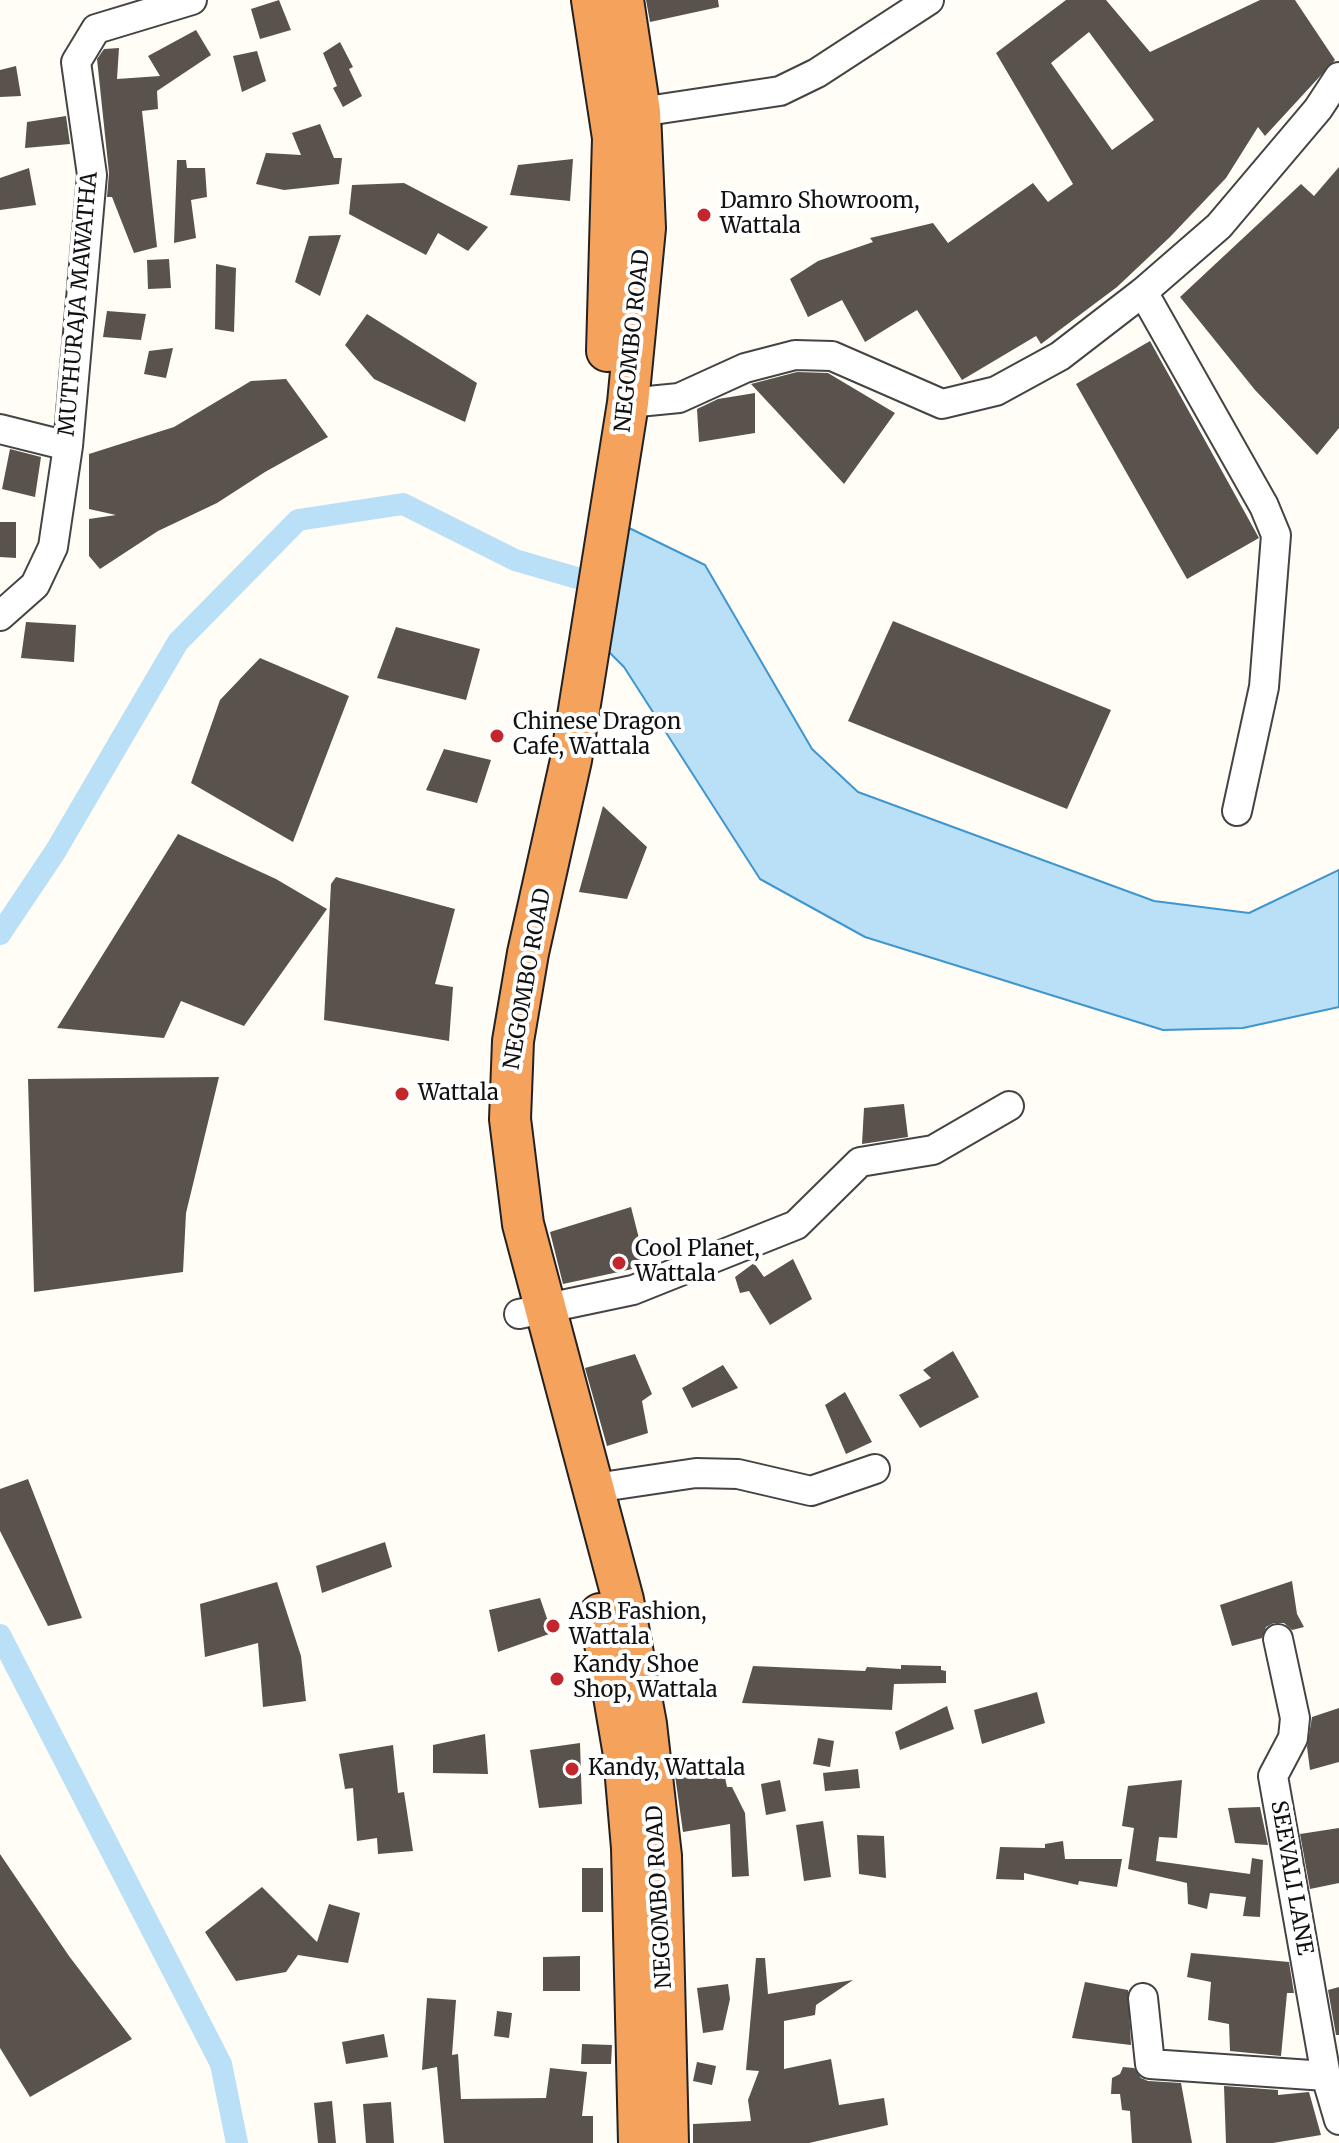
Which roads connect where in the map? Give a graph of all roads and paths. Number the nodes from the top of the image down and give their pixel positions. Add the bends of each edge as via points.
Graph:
1 (192, 0) edge
2 (592, 0) edge
3 (623, 0) edge
4 (929, 0) edge
5 (1339, 77) edge
6 (640, 112) junction
7 (1143, 292) junction
8 (628, 403) junction
9 (0, 429) edge
10 (68, 446) junction
11 (601, 492) junction
12 (0, 616) edge
13 (1237, 811) dead end
14 (1009, 1106) dead end
15 (532, 1310) junction
16 (875, 1469) dead end
17 (595, 1488) junction
18 (1278, 1639) dead end
19 (1143, 1998) dead end
20 (1326, 2076) junction
21 (1339, 2120) edge
22 (639, 2143) edge
23 (668, 2143) edge

1 - 10 street, MUTHURAJA MAWATHA via 96,29 76,62 92,175
2 - 11 highway, NEGOMBO ROAD via 613,138
3 - 6 highway, NEGOMBO ROAD
4 - 6 street via 780,91
5 - 7 street via 1219,226
6 - 8 highway, NEGOMBO ROAD via 645,228
7 - 8 street via 1060,356 996,391 967,399 942,404 832,356 795,355 745,368 679,398
7 - 13 street via 1276,535 1264,687
8 - 11 highway, NEGOMBO ROAD
9 - 10 street
10 - 12 street, MUTHURAJA MAWATHA via 53,547 35,585
11 - 15 highway, NEGOMBO ROAD via 577,642 546,762 487,1044 489,1166
14 - 15 street via 933,1150 860,1162 796,1225 633,1290
15 - 17 highway, NEGOMBO ROAD
15 - 22 highway, NEGOMBO ROAD via 598,1602 624,1755 636,1936
16 - 17 street via 811,1491 738,1474 696,1473
17 - 23 highway, NEGOMBO ROAD via 623,1600 654,1774
18 - 20 street, SEEVALI LANE via 1295,1718 1293,1738 1273,1776
19 - 20 street via 1150,2064
20 - 21 street, SEEVALI LANE

